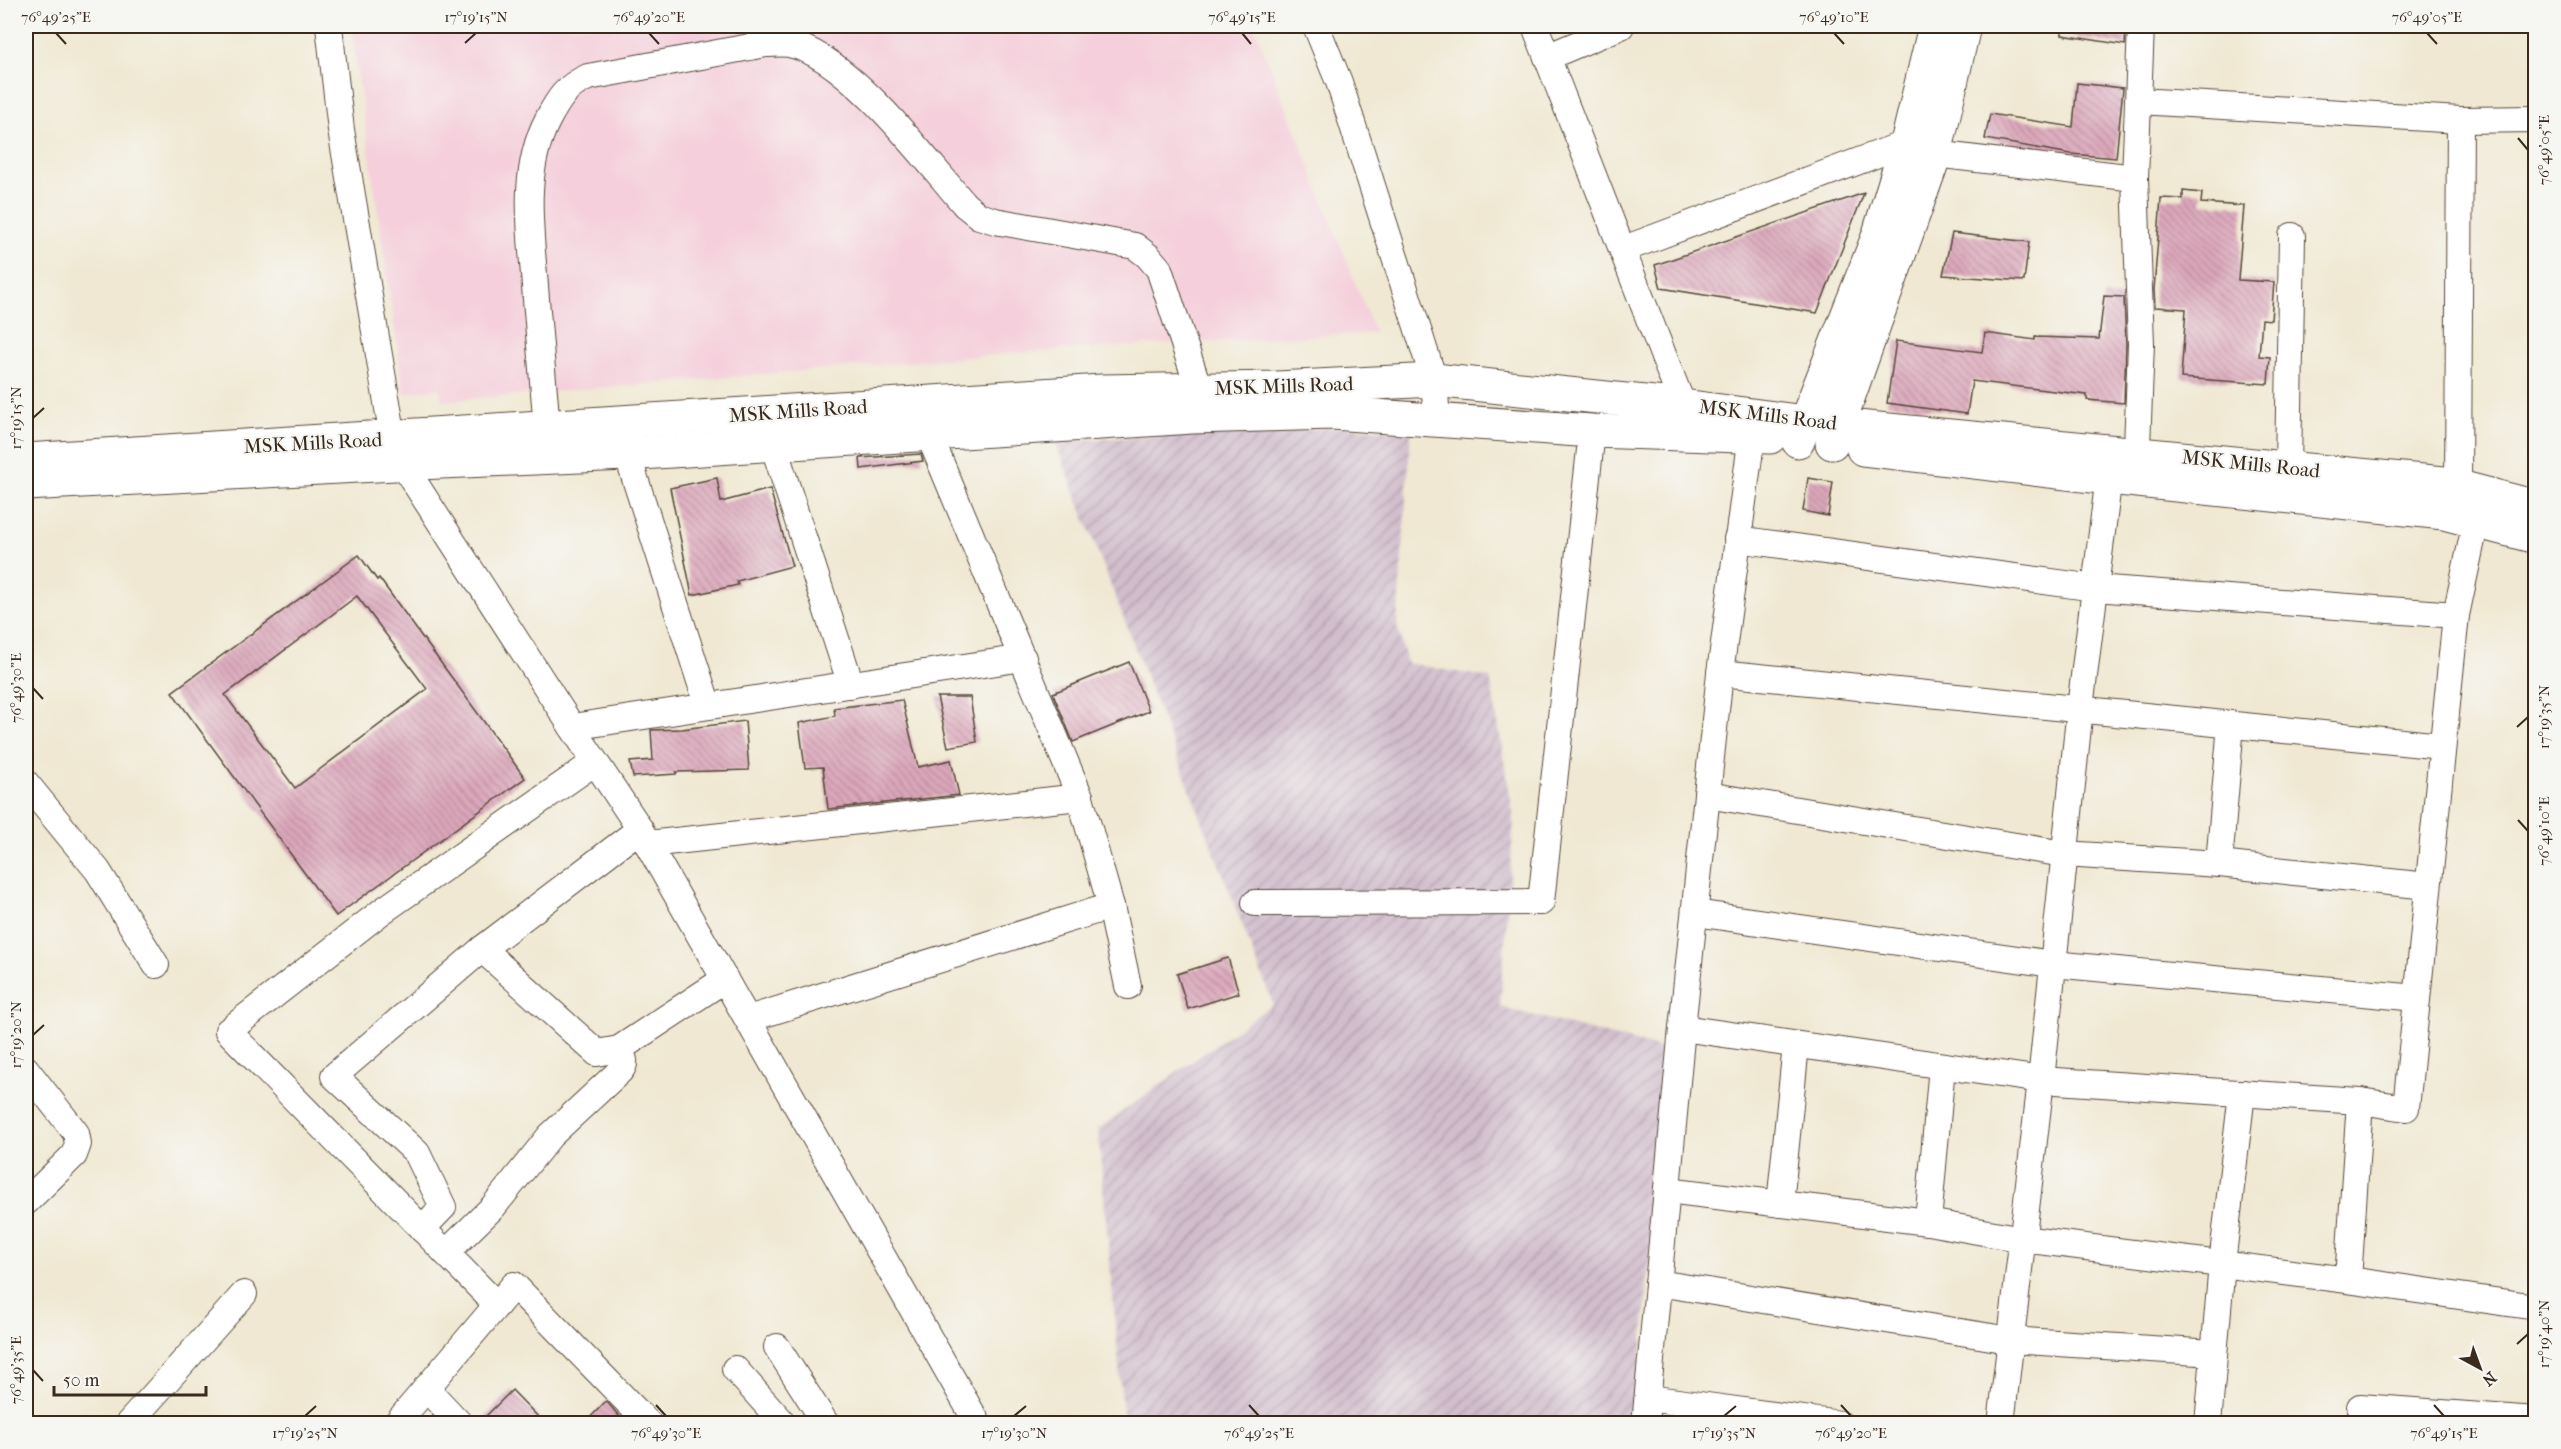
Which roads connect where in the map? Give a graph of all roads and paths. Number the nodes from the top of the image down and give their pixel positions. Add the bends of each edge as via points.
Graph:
1 (329, 26) edge
2 (1316, 26) edge
3 (1535, 26) edge
4 (1621, 26) edge
5 (1935, 26) edge
6 (1964, 26) edge
7 (2141, 26) edge
8 (1547, 57) junction
9 (2138, 101) junction
10 (2535, 119) edge
11 (2460, 120) junction
12 (1921, 149) junction
13 (2135, 178) junction
14 (2292, 236) dead end
15 (1624, 249) junction
16 (1434, 380) junction
17 (1198, 389) junction
18 (917, 403) junction
19 (1683, 406) junction
20 (1437, 420) junction
21 (617, 423) junction
22 (1752, 425) junction
23 (546, 428) junction
24 (1592, 431) junction
25 (1802, 432) junction
26 (929, 434) junction
27 (1835, 434) junction
28 (773, 444) junction
29 (398, 451) junction
30 (626, 454) junction
31 (26, 463) edge
32 (2123, 466) junction
33 (2288, 468) junction
34 (2458, 486) junction
35 (2535, 507) edge
36 (2476, 521) junction
37 (2535, 537) edge
38 (1737, 539) junction
39 (2095, 588) junction
40 (2456, 615) junction
41 (1023, 658) junction
42 (1720, 673) junction
43 (851, 685) junction
44 (708, 706) junction
45 (2080, 708) junction
46 (2231, 724) junction
47 (572, 727) junction
48 (2442, 746) junction
49 (595, 762) junction
50 (26, 783) edge
51 (1707, 795) junction
52 (1080, 797) junction
53 (644, 837) junction
54 (2064, 854) junction
55 (2219, 864) junction
56 (2428, 886) junction
57 (1255, 903) dead end
58 (1111, 906) junction
59 (1695, 913) junction
60 (482, 949) junction
61 (2053, 964) junction
62 (156, 965) dead end
63 (725, 980) junction
64 (1128, 986) dead end
65 (2417, 998) junction
66 (748, 1019) junction
67 (1682, 1028) junction
68 (1796, 1045) junction
69 (619, 1049) junction
70 (1942, 1066) junction
71 (26, 1069) edge
72 (2041, 1080) junction
73 (2242, 1093) junction
74 (2360, 1101) junction
75 (1667, 1190) junction
76 (26, 1202) edge
77 (1780, 1204) junction
78 (1928, 1222) junction
79 (422, 1229) junction
80 (2022, 1239) junction
81 (446, 1253) junction
82 (2222, 1264) junction
83 (2348, 1280) junction
84 (1658, 1283) junction
85 (244, 1294) dead end
86 (497, 1305) junction
87 (2535, 1307) edge
88 (2010, 1340) junction
89 (777, 1347) dead end
90 (2214, 1353) junction
91 (735, 1369) dead end
92 (426, 1388) junction
93 (1648, 1398) junction
94 (2360, 1407) dead end
95 (2535, 1420) edge
96 (128, 1424) edge
97 (396, 1424) edge
98 (460, 1424) edge
99 (648, 1424) edge
100 (784, 1424) edge
101 (826, 1424) edge
102 (978, 1424) edge
103 (1645, 1424) edge
104 (1840, 1424) edge
105 (2001, 1424) edge
106 (2208, 1424) edge

1 - 29 street via 341,130
2 - 16 street via 1339,82
3 - 8 street
4 - 8 street
5 - 12 main road
6 - 12 main road
7 - 9 street
8 - 15 street
9 - 11 street
9 - 13 street
10 - 11 street
11 - 34 street
12 - 13 street
12 - 15 street
12 - 25 main road via 1878,237
12 - 27 main road
13 - 32 street via 2141,344
14 - 33 street
15 - 19 street
16 - 17 main road, MSK Mills Road
16 - 19 main road, MSK Mills Road
16 - 20 street
17 - 18 main road, MSK Mills Road
17 - 23 street via 1159,269 1136,246 979,216 854,81 814,54 789,44 766,44 588,77 560,96 538,137 529,208
18 - 21 main road, MSK Mills Road
18 - 26 street
19 - 22 main road, MSK Mills Road
20 - 24 main road, MSK Mills Road
20 - 26 main road, MSK Mills Road via 1309,413
21 - 23 main road, MSK Mills Road
21 - 30 street
22 - 24 main road, MSK Mills Road
22 - 25 main road, MSK Mills Road
22 - 38 street
23 - 29 main road, MSK Mills Road
24 - 57 street via 1541,902
25 - 27 main road, MSK Mills Road
26 - 28 main road, MSK Mills Road
26 - 41 street
27 - 32 main road, MSK Mills Road
28 - 30 main road, MSK Mills Road
28 - 43 street
29 - 30 main road, MSK Mills Road
29 - 31 main road, MSK Mills Road
29 - 47 street
30 - 44 street
32 - 33 main road, MSK Mills Road
32 - 36 main road, MSK Mills Road
32 - 39 street
33 - 34 main road, MSK Mills Road
34 - 35 main road, MSK Mills Road
36 - 37 main road, MSK Mills Road
36 - 40 street
38 - 39 street
38 - 42 street
39 - 40 street
39 - 45 street
40 - 48 street
41 - 43 street
41 - 52 street
42 - 45 street
42 - 51 street
43 - 44 street
44 - 47 street
45 - 46 street
45 - 54 street
46 - 48 street
46 - 55 street
47 - 49 street
48 - 56 street
49 - 53 street
49 - 79 street via 381,912 228,1031
50 - 62 street via 98,871
51 - 54 street
51 - 59 street
52 - 53 street
52 - 58 street
53 - 60 street
53 - 63 street
54 - 55 street
54 - 61 street
55 - 56 street
56 - 65 street
58 - 64 street
58 - 66 street
59 - 61 street
59 - 67 street
60 - 69 street via 597,1053
60 - 79 street via 334,1076 417,1153 443,1207
61 - 65 street
61 - 72 street
63 - 66 street
63 - 69 street
65 - 74 street via 2406,1108
66 - 102 street
67 - 68 street
67 - 75 street
68 - 70 street
68 - 77 street
69 - 81 street via 625,1066 550,1136 493,1207
70 - 72 street
70 - 78 street
71 - 76 street via 76,1133 78,1144 74,1155
72 - 73 street
72 - 80 street
73 - 74 street
73 - 82 street
74 - 83 street
75 - 77 street
75 - 84 street
77 - 78 street
78 - 80 street
79 - 81 street
80 - 82 street
80 - 88 street
81 - 86 street
82 - 83 street
82 - 90 street
83 - 87 street
84 - 88 street
84 - 93 street
85 - 96 street
86 - 92 street
86 - 99 street via 514,1285
88 - 90 street
88 - 105 street
89 - 101 street
90 - 106 street
91 - 100 street
92 - 97 street
92 - 98 street
93 - 103 street
93 - 104 street
94 - 95 street

